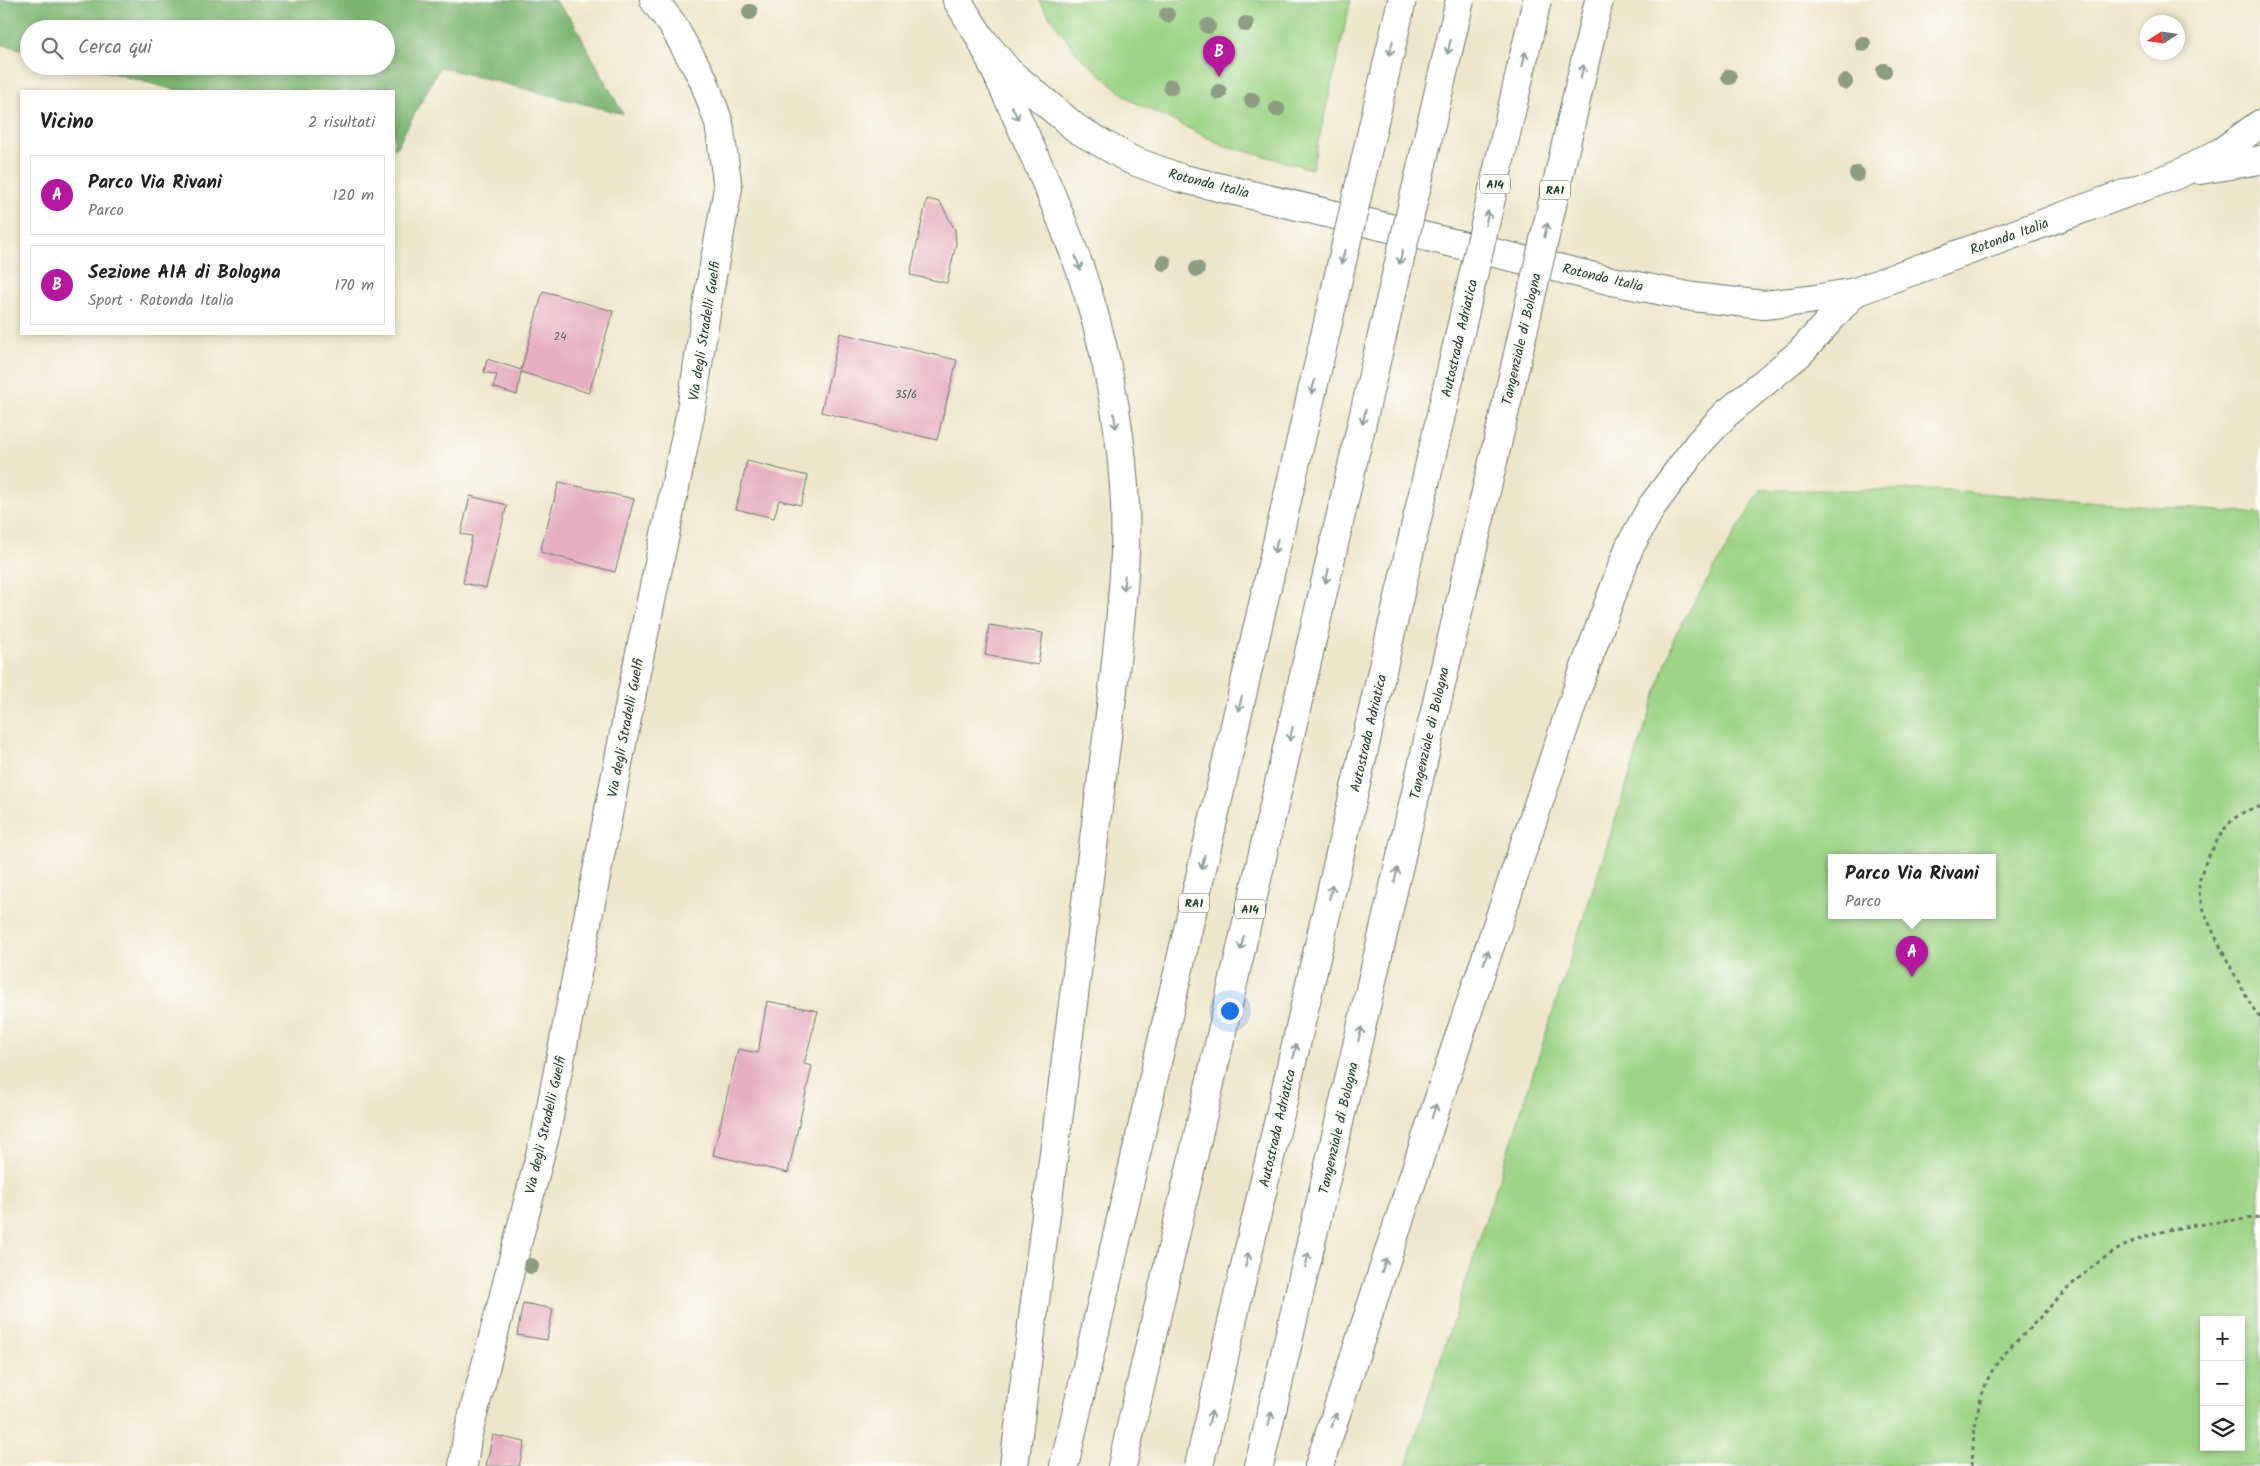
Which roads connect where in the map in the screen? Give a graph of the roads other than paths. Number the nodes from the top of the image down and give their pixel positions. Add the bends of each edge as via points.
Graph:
1 (654, 0) edge
2 (957, 0) edge
3 (1402, 0) edge
4 (1460, 0) edge
5 (1537, 0) edge
6 (1599, 0) edge
7 (980, 37) junction
8 (2260, 124) edge
9 (2260, 160) edge
10 (2179, 174) junction
11 (1855, 292) junction
12 (463, 1466) edge
13 (1014, 1466) edge
14 (1064, 1466) edge
15 (1122, 1466) edge
16 (1199, 1466) edge
17 (1259, 1466) edge
18 (1319, 1466) edge

1 - 12 main road, Via degli Stradelli Guelfi via 672,24 703,80 720,123 728,188 690,416 546,1132 467,1438
2 - 7 main road, Rotonda Italia
3 -> 14 main road, RA1, bridge
4 -> 15 main road, A14, bridge
16 -> 5 main road, Autostrada Adriatica / A14, bridge
17 -> 6 main road, Tangenziale di Bologna / RA1, bridge
7 - 11 main road, Rotonda Italia via 1008,71 1077,129 1131,160 1180,178 1612,281 1693,296 1764,305
7 -> 13 main road via 1034,154 1080,269 1102,343 1124,486 1126,561 1113,690
8 - 10 main road, Rotonda Italia via 2221,152
9 - 10 main road
10 - 11 main road, Rotonda Italia
18 -> 11 main road via 1458,1040 1581,678 1629,548 1652,506 1699,443 1726,414 1800,352

